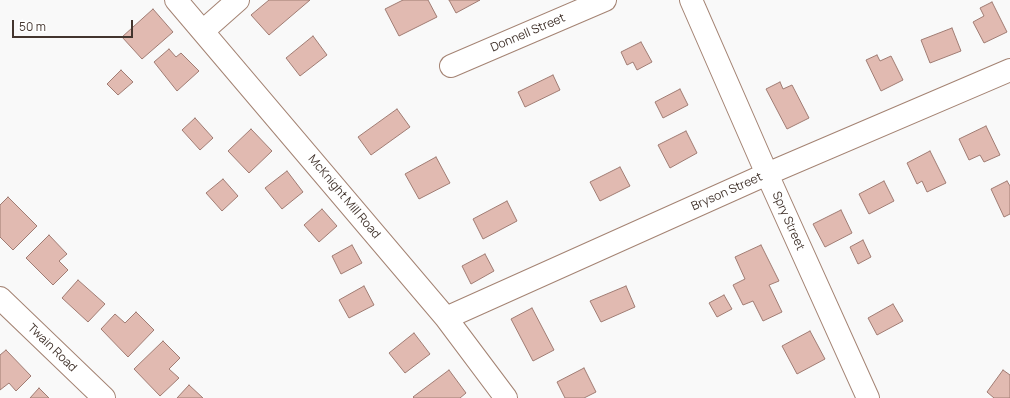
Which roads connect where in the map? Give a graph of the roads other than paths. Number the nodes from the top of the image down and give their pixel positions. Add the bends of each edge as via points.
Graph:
1 (176, 0) edge
2 (238, 0) edge
3 (605, 0) edge
4 (692, 0) edge
5 (203, 31) junction
6 (451, 66) dead end
7 (1010, 70) edge
8 (767, 174) junction
9 (0, 298) edge
10 (446, 318) junction
11 (104, 398) edge
12 (506, 398) edge
13 (868, 398) edge

1 - 5 street, McKnight Mill Road
2 - 5 street
3 - 6 street, Donnell Street
4 - 8 street, Spry Street
5 - 10 street, McKnight Mill Road
7 - 8 street, Bryson Street
8 - 10 street, Bryson Street
8 - 13 street, Spry Street
9 - 11 street, Twain Road
10 - 12 street, McKnight Mill Road

